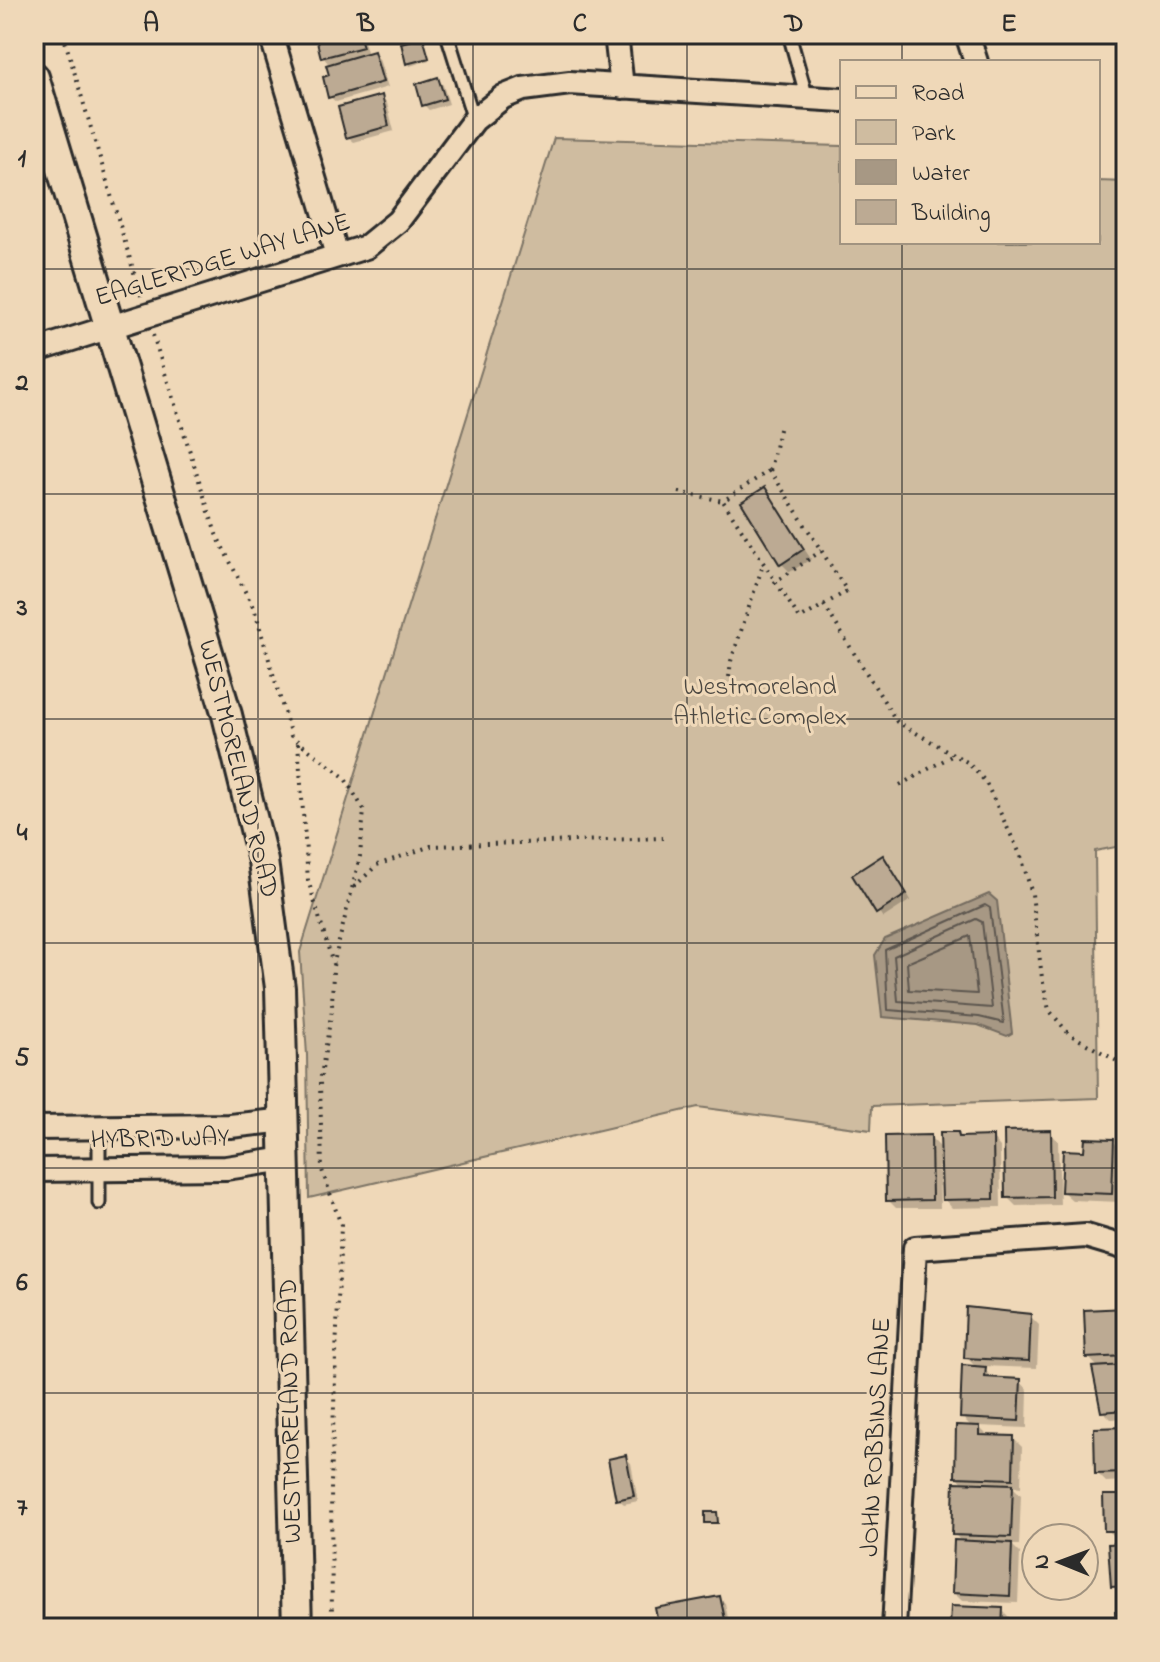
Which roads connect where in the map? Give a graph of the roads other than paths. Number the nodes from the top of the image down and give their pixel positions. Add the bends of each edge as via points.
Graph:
1 (271, 34) edge
2 (447, 34) edge
3 (616, 34) edge
4 (789, 34) edge
5 (967, 34) edge
6 (975, 60) edge
7 (34, 77) edge
8 (622, 87) junction
9 (807, 98) junction
10 (840, 100) edge
11 (474, 120) junction
12 (337, 255) junction
13 (109, 325) junction
14 (34, 351) edge
15 (286, 1120) junction
16 (99, 1127) junction
17 (34, 1128) edge
18 (286, 1159) junction
19 (101, 1169) junction
20 (34, 1170) edge
21 (99, 1203) dead end
22 (1126, 1248) edge
23 (297, 1628) edge
24 (894, 1628) edge

1 - 12 street
2 - 11 lane
3 - 8 street
4 - 9 lane
5 - 6 street
7 - 13 street, WESTMORELAND ROAD
8 - 9 street, EAGLERIDGE WAY LANE
8 - 11 street, EAGLERIDGE WAY LANE via 546,83 503,97
9 - 10 street, EAGLERIDGE WAY LANE
11 - 12 street, EAGLERIDGE WAY LANE via 390,228 366,247
12 - 13 street, EAGLERIDGE WAY LANE
13 - 14 street, EAGLERIDGE WAY LANE
13 - 15 street, WESTMORELAND ROAD via 254,816 277,946
15 - 16 street, HYBRID WAY
15 - 18 street, WESTMORELAND ROAD
16 - 17 street, HYBRID WAY
16 - 19 lane
18 - 19 street, HYBRID WAY via 226,1168
18 - 23 street, WESTMORELAND ROAD
19 - 20 street, HYBRID WAY
19 - 21 lane
22 - 24 street, JOHN ROBBINS LANE via 1086,1236 915,1248

